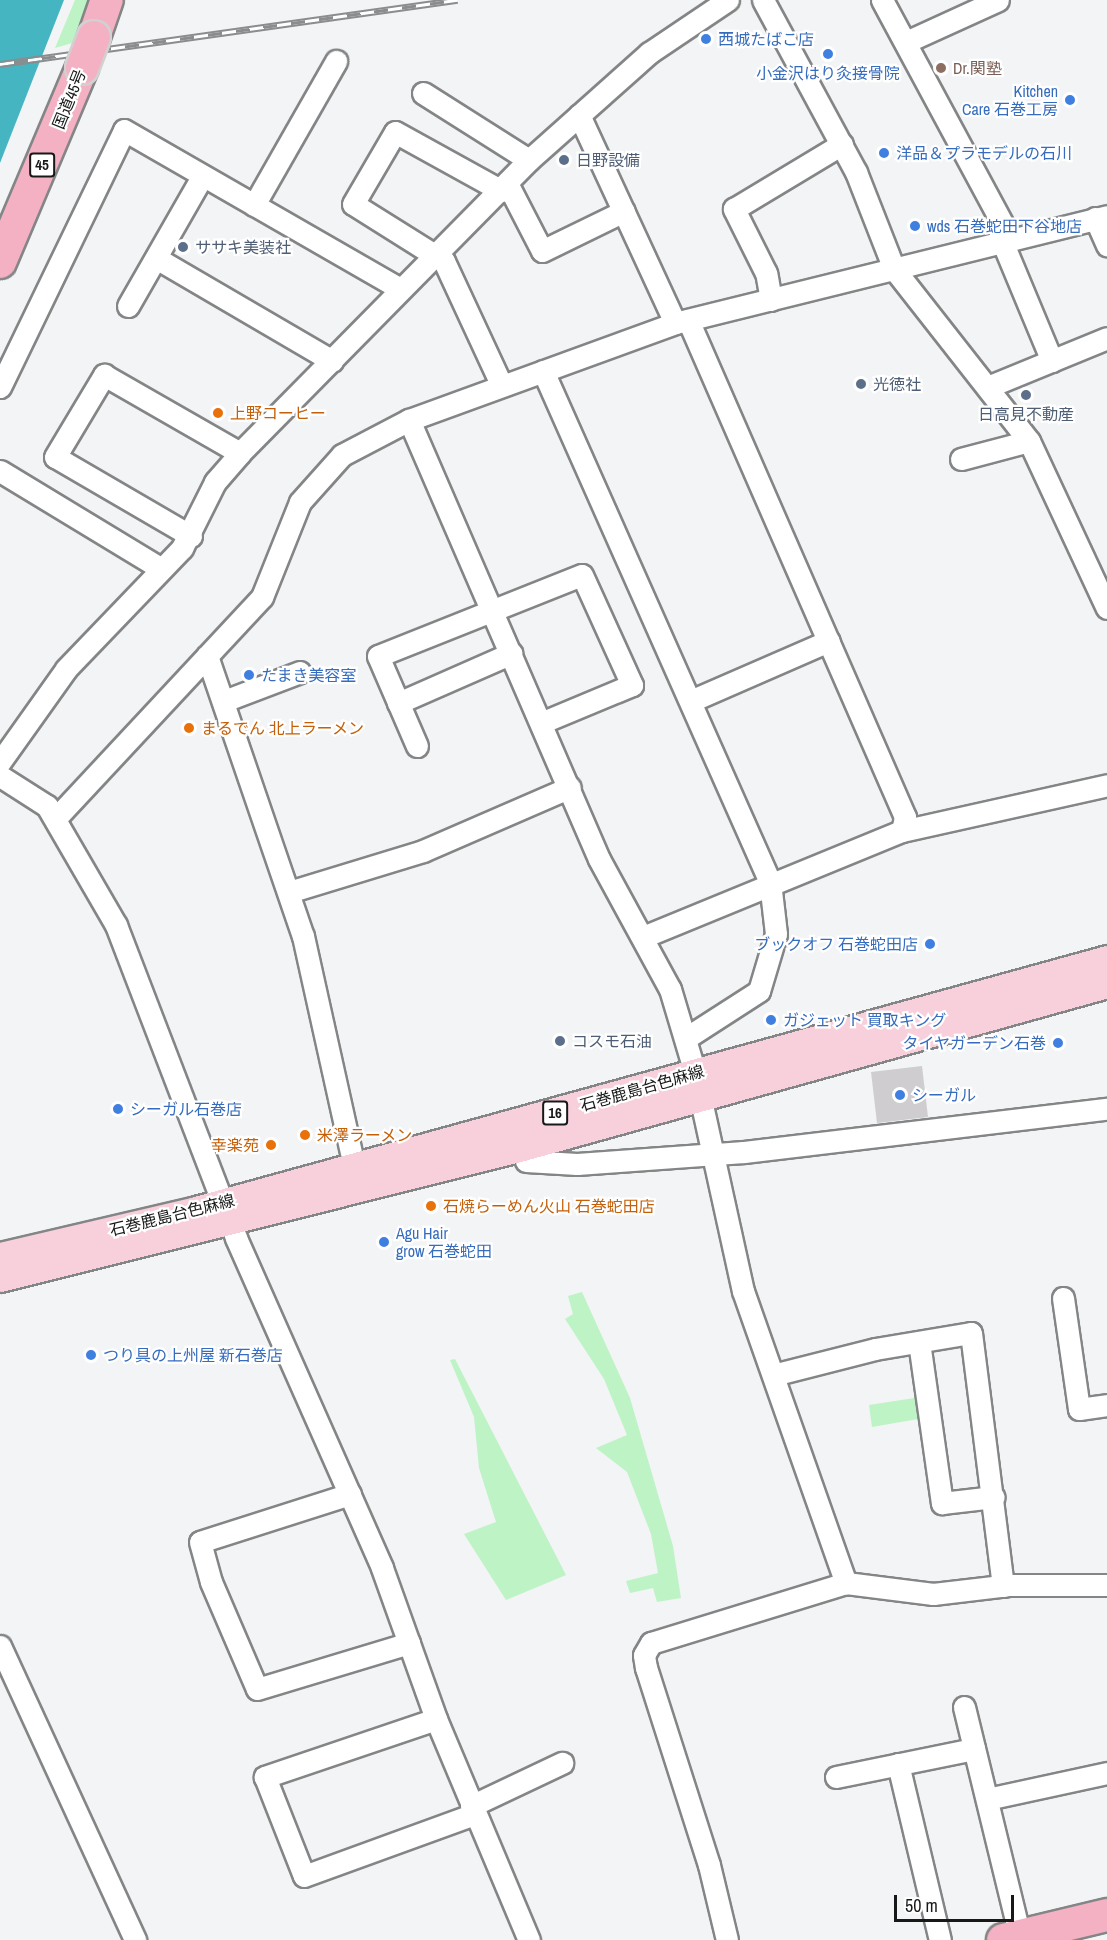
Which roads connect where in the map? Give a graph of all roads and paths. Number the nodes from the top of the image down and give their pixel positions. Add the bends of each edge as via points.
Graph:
1 (107, 0) edge
2 (728, 0) edge
3 (763, 0) edge
4 (882, 0) edge
5 (998, 0) edge
6 (906, 42) junction
7 (336, 61) dead end
8 (423, 93) dead end
9 (579, 115) junction
10 (842, 144) junction
11 (529, 160) junction
12 (202, 177) junction
13 (505, 188) junction
14 (254, 205) junction
15 (624, 211) junction
16 (1101, 217) edge
17 (1006, 239) junction
18 (1107, 245) edge
19 (436, 253) junction
20 (156, 258) junction
21 (0, 262) edge
22 (894, 269) junction
23 (401, 289) junction
24 (771, 300) junction
25 (128, 306) dead end
26 (681, 321) junction
27 (1107, 338) edge
28 (332, 361) junction
29 (1052, 361) junction
30 (543, 371) junction
31 (501, 384) junction
32 (990, 386) junction
33 (0, 387) edge
34 (409, 420) junction
35 (1029, 441) junction
36 (240, 453) junction
37 (961, 459) dead end
38 (0, 471) edge
39 (191, 536) junction
40 (162, 569) junction
41 (1107, 608) edge
42 (493, 610) junction
43 (829, 641) junction
44 (512, 653) junction
45 (207, 656) junction
46 (300, 672) dead end
47 (693, 700) junction
48 (224, 701) junction
49 (398, 703) junction
50 (543, 722) junction
51 (417, 746) dead end
52 (0, 762) edge
53 (0, 776) edge
54 (1107, 785) edge
55 (570, 787) junction
56 (56, 818) junction
57 (902, 831) junction
58 (770, 882) junction
59 (289, 892) junction
60 (644, 936) junction
61 (1107, 958) edge
62 (1107, 984) edge
63 (686, 1038) junction
64 (698, 1086) junction
65 (1107, 1109) edge
66 (711, 1155) junction
67 (526, 1161) dead end
68 (354, 1166) junction
69 (226, 1212) junction
70 (0, 1256) edge
71 (0, 1278) edge
72 (1064, 1298) dead end
73 (919, 1342) junction
74 (773, 1375) junction
75 (1107, 1404) edge
76 (350, 1494) junction
77 (994, 1497) junction
78 (846, 1583) junction
79 (1107, 1585) edge
80 (1003, 1586) junction
81 (409, 1643) junction
82 (0, 1646) edge
83 (964, 1707) dead end
84 (436, 1719) junction
85 (975, 1749) junction
86 (562, 1763) dead end
87 (898, 1764) junction
88 (1107, 1773) edge
89 (836, 1777) dead end
90 (987, 1799) junction
91 (472, 1810) junction
92 (1107, 1915) edge
93 (1012, 1938) edge
94 (135, 1940) edge
95 (530, 1940) edge
96 (727, 1940) edge
97 (940, 1940) edge

1 - 21 highway, 国道45号 / 45, bridge
2 - 9 street via 649,53
3 - 10 street
4 - 6 street
5 - 6 street
6 - 17 street
7 - 14 street
8 - 11 street
9 - 11 street
9 - 15 street
10 - 22 street
10 - 24 street via 734,209 766,273
11 - 13 street
12 - 14 street
12 - 20 street
12 - 33 street via 124,130
13 - 15 street via 542,251
13 - 19 street
13 - 19 street via 395,132 353,204
14 - 23 street
15 - 26 street
16 - 17 street
16 - 18 street
17 - 22 street
17 - 29 street
19 - 23 street
19 - 31 street
20 - 25 street
20 - 28 street
22 - 24 street
22 - 32 street
23 - 28 street
24 - 26 street
26 - 30 street
26 - 43 street
27 - 29 street
28 - 36 street
29 - 32 street
30 - 31 street
30 - 47 street
31 - 34 street
32 - 35 street
34 - 42 street
34 - 45 street via 342,455 317,478 300,502 262,597
35 - 37 street
35 - 41 street
36 - 39 street via 215,482
36 - 39 street via 104,375 56,457
38 - 40 street
39 - 40 street
40 - 52 street via 66,669
42 - 44 street
42 - 49 street via 378,656
42 - 50 street via 582,575 632,685
43 - 47 street
43 - 57 street via 905,817
44 - 49 street
44 - 50 street
45 - 48 street
45 - 56 street
46 - 48 street
47 - 58 street
48 - 59 street
49 - 51 street
50 - 55 street
53 - 56 street via 39,799
54 - 57 street
55 - 59 street via 423,850
55 - 60 street via 599,859
56 - 69 street via 130,957
57 - 58 street
58 - 60 street
58 - 63 street via 776,934 759,991
59 - 68 street via 334,1058
60 - 63 street via 670,989
61 - 64 main road, 石巻鹿島台色麻線 / 16
62 - 64 main road, 石巻鹿島台色麻線 / 16
63 - 64 street
64 - 66 street
64 - 68 main road, 石巻鹿島台色麻線 / 16
64 - 69 main road, 石巻鹿島台色麻線 / 16
65 - 66 street
66 - 67 street via 577,1164
66 - 74 street via 743,1291
68 - 69 main road, 石巻鹿島台色麻線 / 16
69 - 70 main road, 石巻鹿島台色麻線 / 16
69 - 71 main road, 石巻鹿島台色麻線 / 16
69 - 76 street
72 - 75 street via 1079,1409
73 - 74 street
73 - 77 street via 942,1503
73 - 77 street via 971,1333
74 - 78 street
76 - 81 street
76 - 81 street via 200,1542 211,1582 256,1689
77 - 80 street
78 - 80 street via 933,1594
78 - 96 street via 660,1638 644,1655
79 - 80 street
81 - 84 street
82 - 94 street
83 - 85 street
84 - 91 street
84 - 91 street via 265,1777 304,1876
85 - 87 street
85 - 90 street
86 - 91 street
87 - 89 street
87 - 97 street
88 - 90 street
90 - 93 street
91 - 95 street
92 - 93 highway

